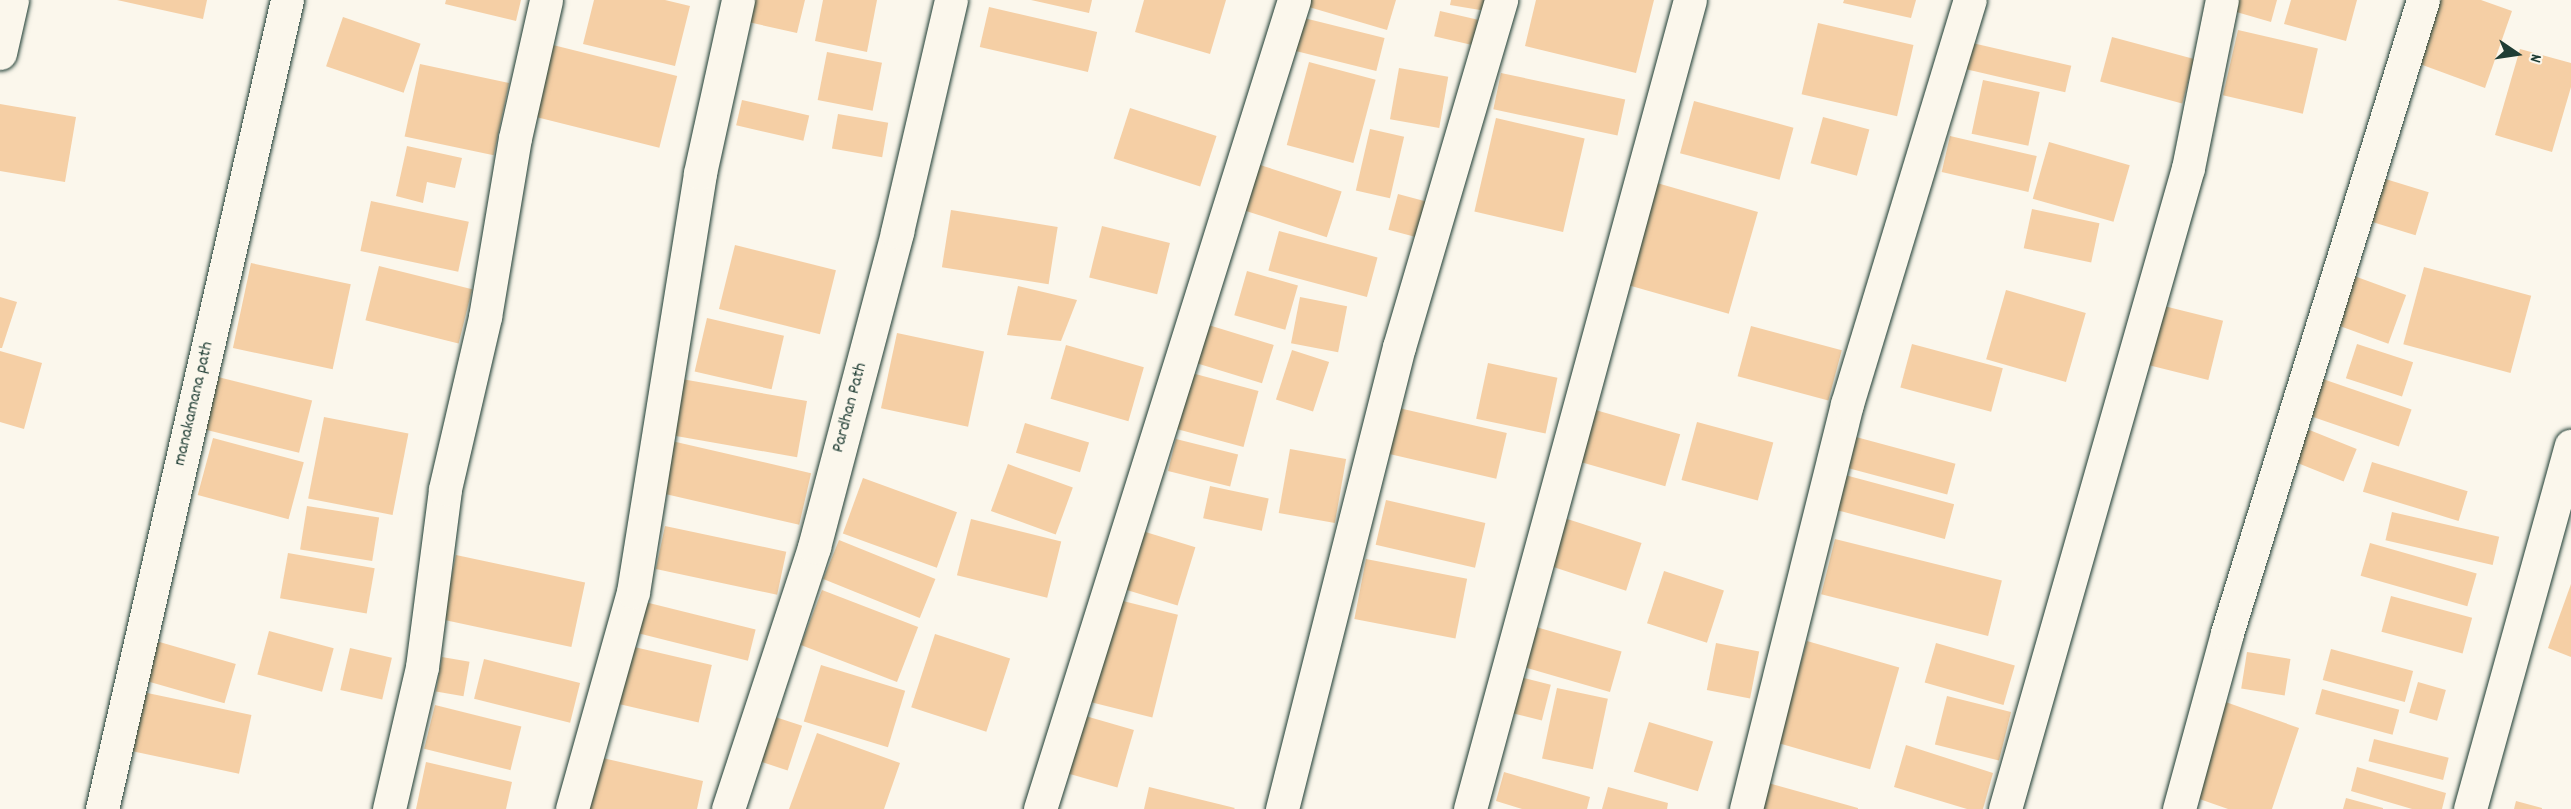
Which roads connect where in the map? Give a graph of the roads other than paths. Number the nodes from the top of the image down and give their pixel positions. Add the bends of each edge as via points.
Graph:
1 (12, 0) edge
2 (288, 0) edge
3 (546, 0) edge
4 (738, 0) edge
5 (951, 0) edge
6 (1294, 0) edge
7 (1501, 0) edge
8 (1690, 0) edge
9 (1970, 0) edge
10 (2222, 0) edge
11 (2423, 0) edge
12 (0, 53) edge
13 (2571, 446) edge
14 (102, 809) edge
15 (388, 809) edge
16 (572, 809) edge
17 (728, 809) edge
18 (1040, 809) edge
19 (1282, 809) edge
20 (1470, 809) edge
21 (1746, 809) edge
22 (2005, 809) edge
23 (2179, 809) edge
24 (2470, 809) edge

1 - 12 street
2 - 14 street, manakamana path
3 - 15 street via 515,138 485,317 446,489 422,667
4 - 16 street via 700,173 633,592
5 - 17 street, Pardhan Path via 897,232 814,547
6 - 18 street
7 - 19 street via 1399,347
8 - 20 street
9 - 21 street via 1847,404
10 - 22 street via 2188,168
11 - 23 street via 2227,633
13 - 24 street

